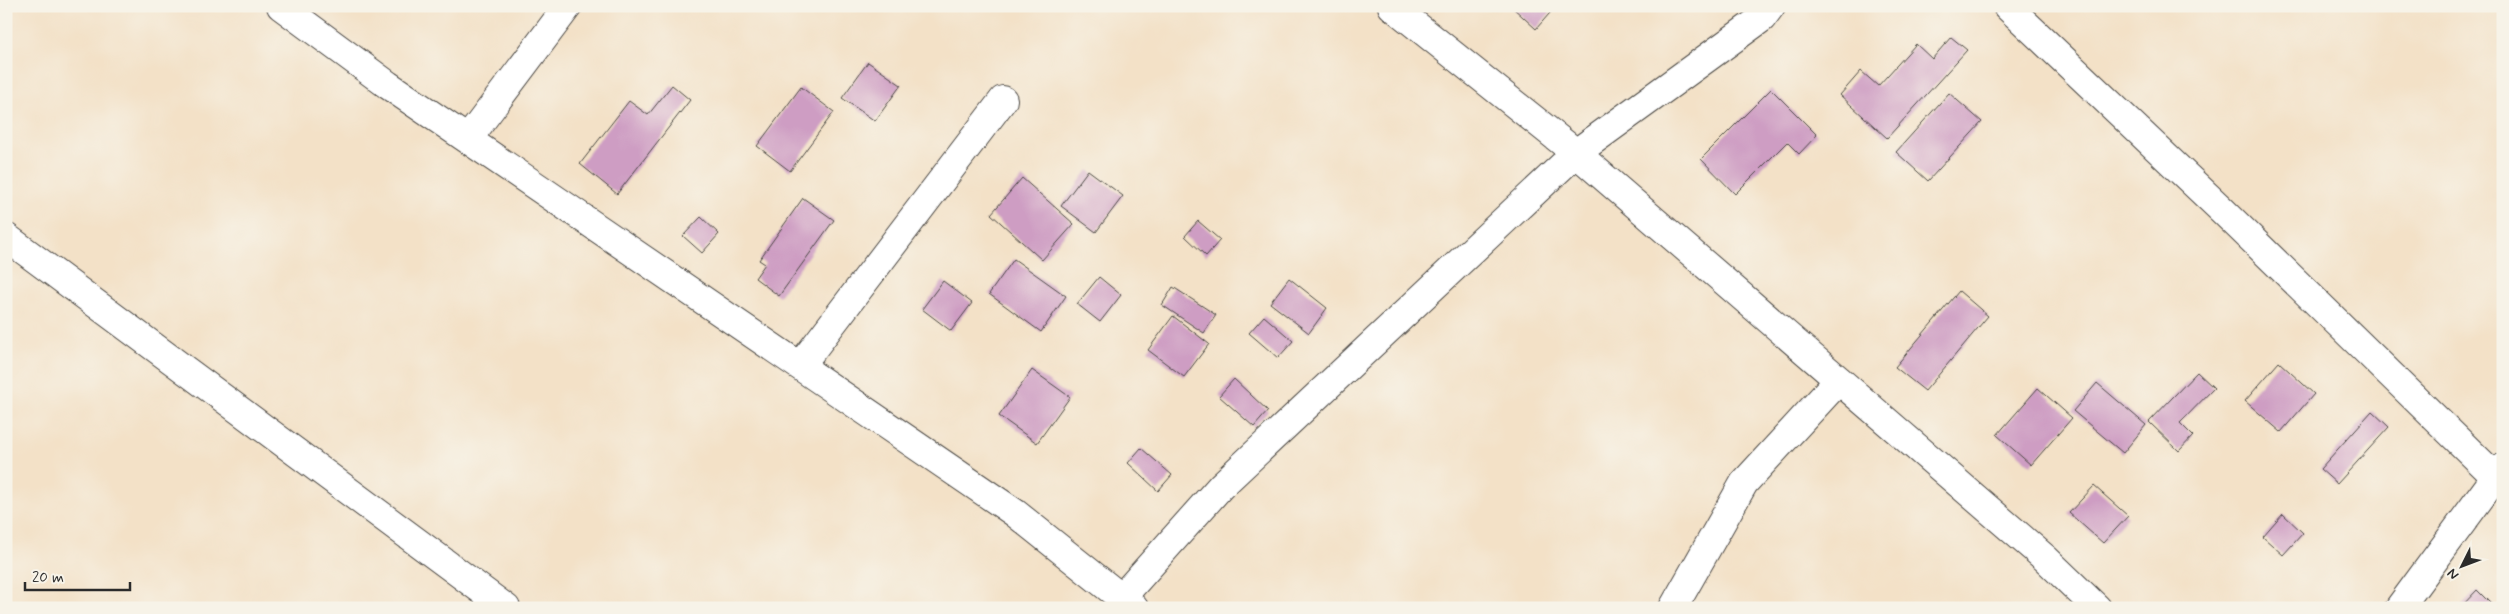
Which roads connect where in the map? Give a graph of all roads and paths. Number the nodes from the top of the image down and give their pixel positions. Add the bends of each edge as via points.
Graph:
1 (281, 6) edge
2 (568, 6) edge
3 (1392, 6) edge
4 (1771, 6) edge
5 (2007, 6) edge
6 (1003, 100) dead end
7 (468, 139) junction
8 (1576, 153) junction
9 (6, 237) edge
10 (800, 366) junction
11 (1839, 380) junction
12 (2500, 475) edge
13 (1127, 603) edge
14 (506, 608) edge
15 (1673, 608) edge
16 (2097, 608) edge
17 (2398, 608) edge

1 - 7 street
2 - 7 street
3 - 8 street
4 - 8 street via 1762,18
5 - 12 street
6 - 10 street
7 - 10 street
8 - 11 street
8 - 13 street via 1221,486
9 - 14 street
10 - 13 street via 1015,513
11 - 15 street via 1744,483
11 - 16 street via 2046,559
12 - 17 street

